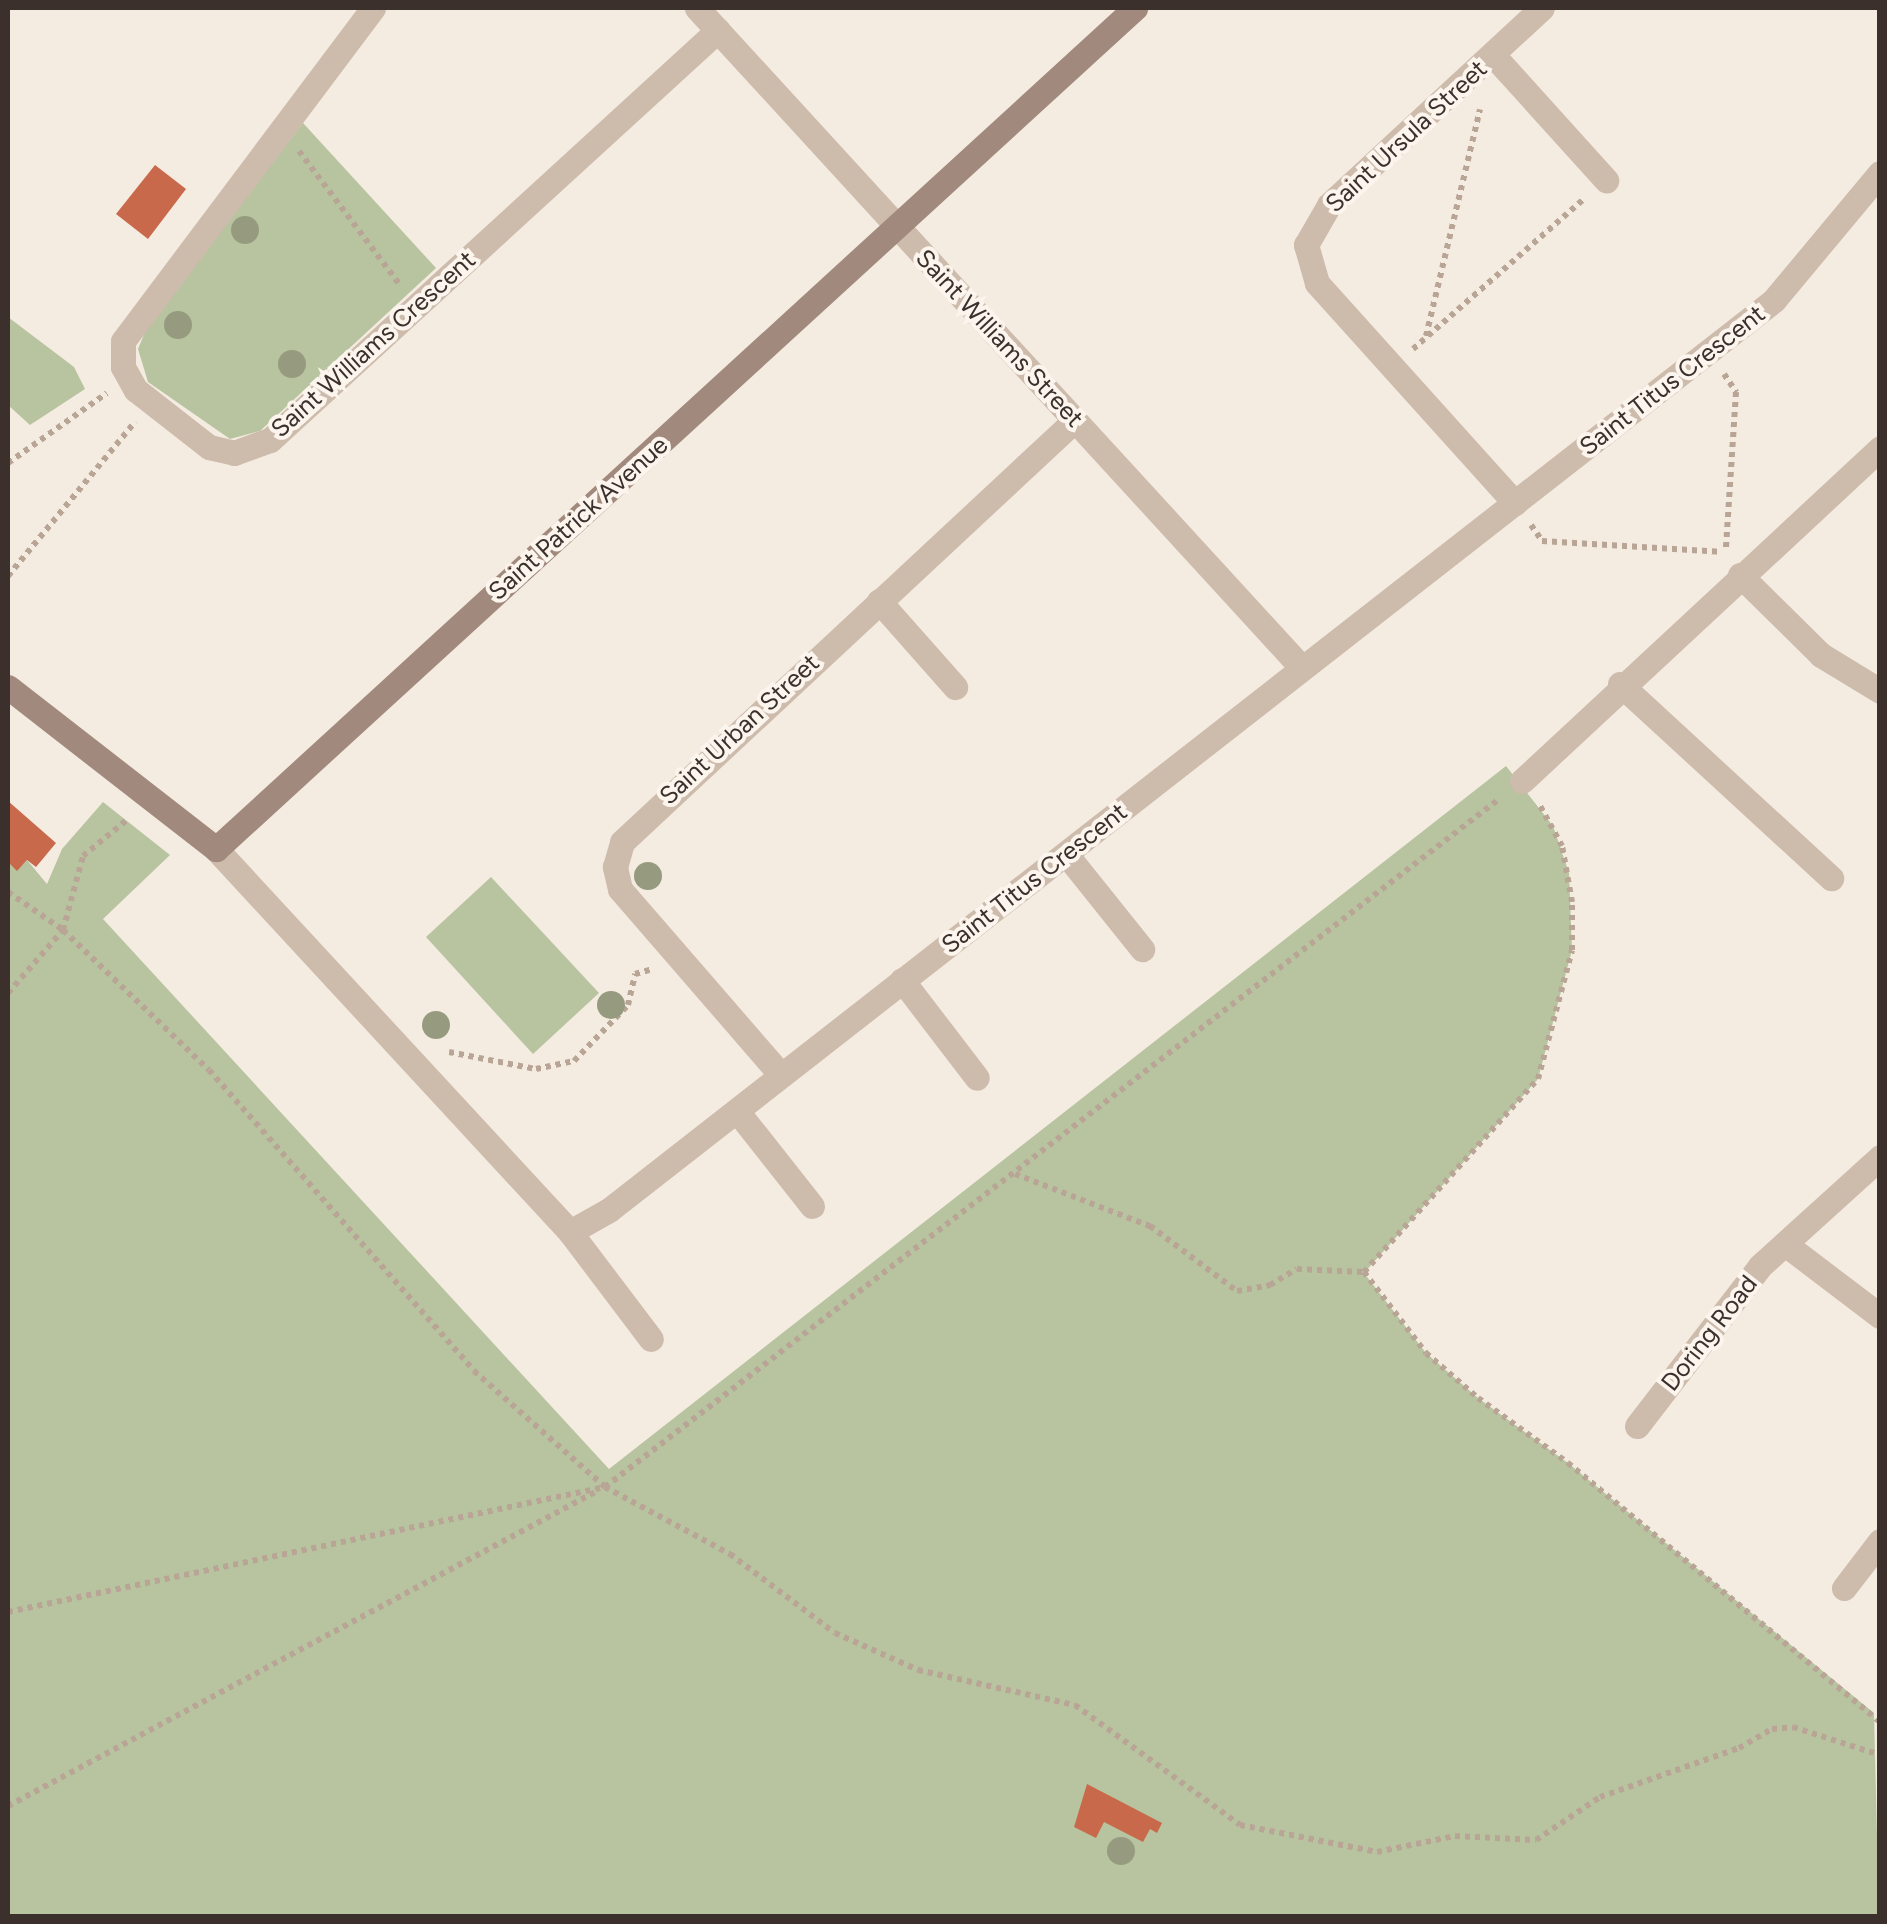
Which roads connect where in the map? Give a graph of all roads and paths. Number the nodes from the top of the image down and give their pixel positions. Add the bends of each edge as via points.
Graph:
1 (373, 8) edge
2 (697, 8) edge
3 (1135, 8) edge
4 (1542, 8) edge
5 (718, 30) junction
6 (1492, 55) junction
7 (282, 126) junction
8 (1880, 173) edge
9 (1606, 180) joint
10 (898, 226) junction
11 (416, 306) junction
12 (1426, 336) junction
13 (1708, 351) junction
14 (1394, 368) junction
15 (128, 378) junction
16 (153, 403) junction
17 (1075, 420) junction
18 (1880, 448) edge
19 (8, 463) edge
20 (1515, 503) junction
21 (1726, 552) junction
22 (1740, 575) junction
23 (8, 576) edge
24 (878, 601) junction
25 (1302, 668) junction
26 (1620, 684) junction
27 (8, 687) edge
28 (955, 687) dead end
29 (1880, 691) edge
30 (1522, 781) junction
31 (131, 816) dead end
32 (216, 849) junction
33 (1066, 854) junction
34 (1831, 878) dead end
35 (8, 892) edge
36 (63, 930) junction
37 (1142, 949) dead end
38 (682, 961) junction
39 (902, 980) junction
40 (8, 993) edge
41 (408, 1055) junction
42 (781, 1075) junction
43 (977, 1078) dead end
44 (737, 1110) junction
45 (1880, 1157) edge
46 (1015, 1174) junction
47 (812, 1206) dead end
48 (570, 1232) junction
49 (1784, 1244) junction
50 (1364, 1272) junction
51 (1880, 1316) edge
52 (651, 1339) dead end
53 (1638, 1426) dead end
54 (605, 1487) junction
55 (1880, 1542) edge
56 (1844, 1588) dead end
57 (8, 1612) edge
58 (1880, 1722) edge
59 (1880, 1755) edge
60 (8, 1806) edge

1 - 7 street
2 - 5 street, Saint Williams Street
3 - 10 street, Saint Patrick Avenue
4 - 6 street, Saint Ursula Street
5 - 10 street, Saint Williams Street
5 - 11 street, Saint Williams Crescent
6 - 9 street
6 - 12 path
6 - 14 street, Saint Ursula Street via 1329,205 1306,245 1317,283
7 - 11 path
7 - 15 street via 131,324 122,353
8 - 13 street, Saint Titus Crescent via 1797,279
9 - 12 path
10 - 17 street, Saint Williams Street
10 - 32 street, Saint Patrick Avenue
11 - 16 street, Saint Williams Crescent via 251,450 209,446
12 - 14 path
13 - 20 street, Saint Titus Crescent
13 - 21 path via 1736,392
14 - 20 street, Saint Ursula Street
15 - 16 street, Saint Williams Crescent
15 - 19 path
16 - 23 path
17 - 24 street, Saint Urban Street
17 - 25 street, Saint Williams Street
18 - 22 street
20 - 21 path via 1542,542
20 - 25 street, Saint Titus Crescent
21 - 22 path
22 - 26 street
22 - 29 street via 1820,655
24 - 28 street
24 - 38 street, Saint Urban Street via 622,842 614,867 620,889
25 - 33 street, Saint Titus Crescent
26 - 30 street
26 - 34 street
27 - 32 street
30 - 46 path
30 - 50 path via 1562,846 1572,902 1572,950 1538,1079
31 - 36 path via 83,856
32 - 41 street
33 - 37 street
33 - 39 street, Saint Titus Crescent
35 - 36 path
36 - 40 path
36 - 54 path via 209,1070 474,1371
38 - 41 path via 635,974 628,1005 574,1061 536,1069 492,1058 464,1060 425,1040
38 - 42 street, Saint Urban Street
39 - 42 street, Saint Titus Crescent
39 - 43 street
41 - 48 street
42 - 44 street, Saint Titus Crescent
44 - 47 street
44 - 48 street, Saint Titus Crescent
45 - 49 street, Doring Road
46 - 50 path via 1150,1226 1237,1291 1270,1285 1297,1269
46 - 54 path
48 - 52 street
49 - 51 street
49 - 53 street, Doring Road
50 - 58 path via 1426,1352 1478,1398 1568,1463
54 - 57 path
54 - 59 path via 730,1554 834,1632 918,1670 1075,1705 1240,1826 1376,1852 1454,1836 1536,1840 1600,1796 1739,1748 1772,1729 1793,1727
54 - 60 path
55 - 56 street

